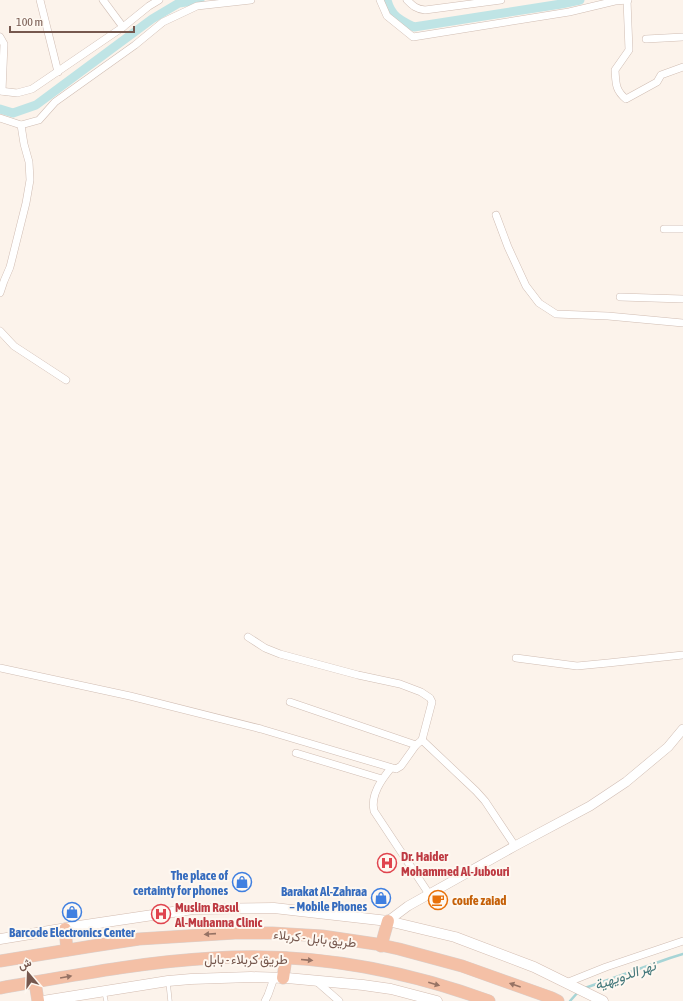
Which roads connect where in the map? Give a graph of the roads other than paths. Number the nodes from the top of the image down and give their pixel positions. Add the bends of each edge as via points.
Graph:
1 (40, 0) edge
2 (103, 0) edge
3 (159, 0) edge
4 (251, 0) edge
5 (380, 0) edge
6 (407, 0) edge
7 (501, 0) edge
8 (628, 0) edge
9 (448, 4) edge
10 (123, 27) junction
11 (0, 37) edge
12 (683, 37) edge
13 (646, 39) dead end
14 (683, 67) edge
15 (58, 72) junction
16 (1, 91) edge
17 (0, 118) edge
18 (21, 125) junction
19 (496, 215) dead end
20 (664, 229) dead end
21 (683, 229) edge
22 (0, 294) edge
23 (620, 297) dead end
24 (683, 299) edge
25 (683, 323) edge
26 (0, 331) edge
27 (66, 380) dead end
28 (248, 637) dead end
29 (683, 655) edge
30 (516, 658) dead end
31 (0, 668) edge
32 (290, 702) dead end
33 (683, 729) edge
34 (422, 740) junction
35 (416, 745) junction
36 (296, 753) dead end
37 (391, 768) junction
38 (382, 779) junction
39 (515, 846) junction
40 (429, 894) junction
41 (388, 921) junction
42 (65, 929) junction
43 (0, 939) edge
44 (683, 941) edge
45 (381, 946) junction
46 (67, 950) junction
47 (286, 958) junction
48 (0, 962) edge
49 (279, 978) junction
50 (314, 980) junction
51 (168, 981) junction
52 (35, 982) junction
53 (571, 985) junction
54 (0, 988) edge
55 (105, 996) edge
56 (555, 999) edge
57 (38, 1001) edge
58 (43, 1001) edge
59 (170, 1001) edge
60 (264, 1001) edge
61 (339, 1001) edge
62 (437, 1001) edge
63 (489, 1001) edge
64 (603, 1001) edge

1 - 15 street
2 - 10 street
3 - 10 street
4 - 18 street via 197,6 162,22 135,45 55,102 40,120
5 - 8 street via 387,16 413,37
6 - 9 street via 412,6 425,10
7 - 9 street
8 - 14 street via 629,50 615,70 618,93 626,99 657,82 661,75
10 - 15 street
11 - 16 street via 4,44
12 - 13 street
15 - 16 street via 32,89 17,93
17 - 18 street
18 - 22 street via 30,180 10,266
19 - 25 street via 526,286 539,303 556,314
20 - 21 street
23 - 24 street
26 - 27 street via 14,346
28 - 34 street via 280,654 400,684 421,692 432,702
29 - 30 street via 576,666
31 - 37 street via 130,696 253,727
32 - 35 street
33 - 39 street via 668,747 626,782 590,806
34 - 35 street
34 - 39 street via 485,801
35 - 37 street via 401,766
36 - 38 street
37 - 38 street
38 - 40 street via 373,801 374,811
39 - 40 street
40 - 41 street
41 - 42 main road via 274,908 193,909
41 - 45 highway
41 - 53 main road via 455,937 534,967
42 - 43 main road
42 - 46 highway
44 - 53 street via 606,967
45 -> 46 highway, طريق بابل - كربلاء via 322,936 235,933 139,939
56 -> 45 highway, طريق بابل - كربلاء via 462,966
46 - 48 highway, طريق بابل - كربلاء
47 - 49 highway
52 -> 47 highway, طريق كربلاء - بابل via 164,962 213,958
47 -> 63 highway, طريق كربلاء - بابل via 338,963 413,977
49 - 50 main road
49 - 51 main road
49 - 60 street
50 - 61 street
50 - 62 main road via 391,989
51 - 55 main road
51 - 59 lane
52 - 54 highway, طريق كربلاء - بابل
52 - 57 highway
53 - 64 main road
55 - 58 main road

